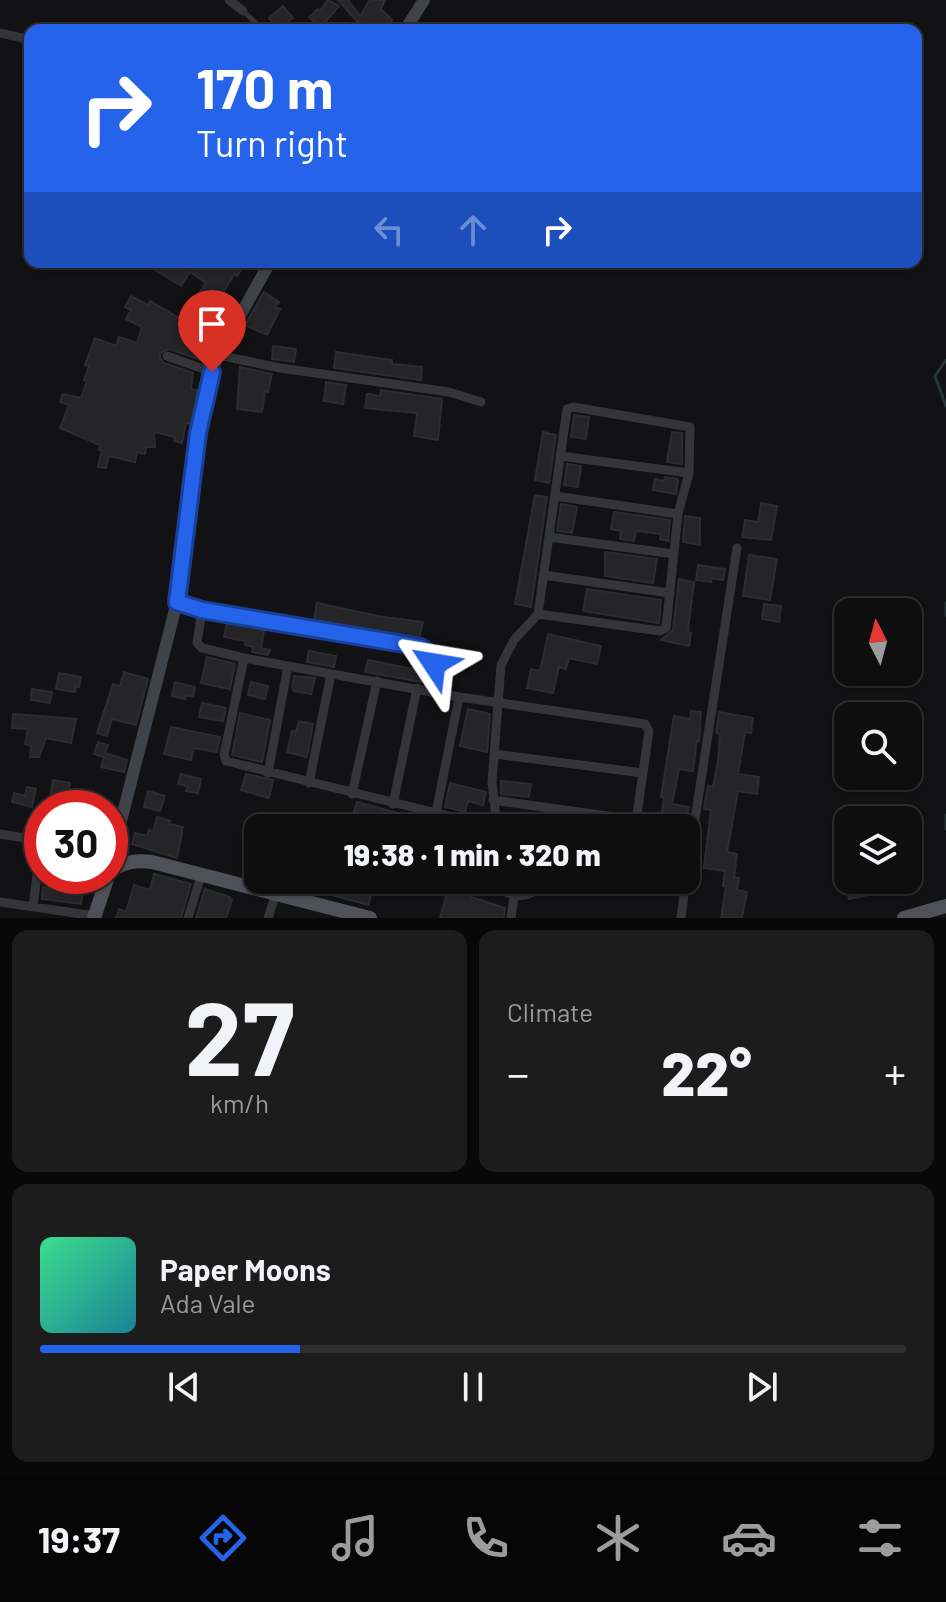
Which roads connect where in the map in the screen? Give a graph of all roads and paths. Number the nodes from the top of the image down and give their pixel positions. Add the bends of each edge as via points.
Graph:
1 (229, 0) edge
2 (424, 0) edge
3 (243, 11) joint
4 (257, 24) edge
5 (409, 24) edge
6 (0, 33) edge
7 (24, 39) edge
8 (267, 268) edge
9 (218, 355) junction
10 (167, 356) dead end
11 (212, 372) junction
12 (481, 402) dead end
13 (560, 456) junction
14 (689, 473) junction
15 (555, 496) junction
16 (678, 514) junction
17 (549, 537) junction
18 (737, 548) dead end
19 (674, 554) junction
20 (543, 575) junction
21 (670, 593) junction
22 (177, 602) junction
23 (202, 610) junction
24 (538, 614) junction
25 (244, 658) junction
26 (288, 666) junction
27 (331, 674) junction
28 (377, 681) junction
29 (417, 688) junction
30 (428, 690) junction
31 (459, 697) junction
32 (500, 703) junction
33 (495, 754) junction
34 (268, 773) junction
35 (643, 773) junction
36 (309, 783) junction
37 (128, 794) edge
38 (352, 794) junction
39 (493, 800) junction
40 (393, 804) junction
41 (436, 813) junction
42 (440, 814) edge
43 (495, 814) edge
44 (576, 814) edge
45 (637, 814) edge
46 (696, 814) edge
47 (0, 834) edge
48 (24, 838) edge
49 (128, 862) edge
50 (201, 876) junction
51 (35, 894) edge
52 (103, 894) edge
53 (510, 894) edge
54 (526, 894) edge
55 (684, 894) edge
56 (275, 896) junction
57 (514, 896) junction
58 (0, 902) edge
59 (946, 906) edge
60 (33, 907) junction
61 (94, 917) edge
62 (188, 918) edge
63 (268, 918) edge
64 (370, 918) edge
65 (511, 918) edge
66 (681, 918) edge
67 (904, 918) edge

1 - 3 street
2 - 5 street
3 - 4 lane
6 - 7 street
8 - 9 street
9 - 11 street
9 - 12 street via 449,392
10 - 11 street
11 - 22 street via 198,433
13 - 14 street
13 - 14 street via 567,409 573,407 690,427
13 - 15 street
14 - 16 street
15 - 16 street
15 - 17 street
16 - 19 street
17 - 19 street
17 - 20 street
18 - 46 street
19 - 21 street
20 - 21 street
20 - 24 street
21 - 24 street via 667,626 660,631
22 - 23 street
22 - 37 street
23 - 25 street via 198,646
23 - 30 street via 421,647 433,660
24 - 32 street via 507,652
25 - 26 street
25 - 34 street via 224,755 229,763
26 - 27 street
26 - 34 street
27 - 28 street
27 - 36 street
28 - 29 street
28 - 38 street
29 - 30 street
29 - 40 street
30 - 31 street
31 - 32 street
31 - 41 street
32 - 33 street
32 - 35 street via 645,724 649,731
33 - 35 street
33 - 39 street
34 - 36 street
35 - 45 street
36 - 38 street
38 - 40 street
39 - 43 street
39 - 44 street
40 - 41 street
41 - 42 street
47 - 48 street
49 - 50 main road via 152,862
50 - 56 main road
50 - 62 street
51 - 60 street
52 - 61 main road
53 - 57 street
54 - 57 street
55 - 66 street
56 - 63 street
56 - 64 main road
57 - 65 street
58 - 60 street
59 - 67 main road
60 - 61 street

